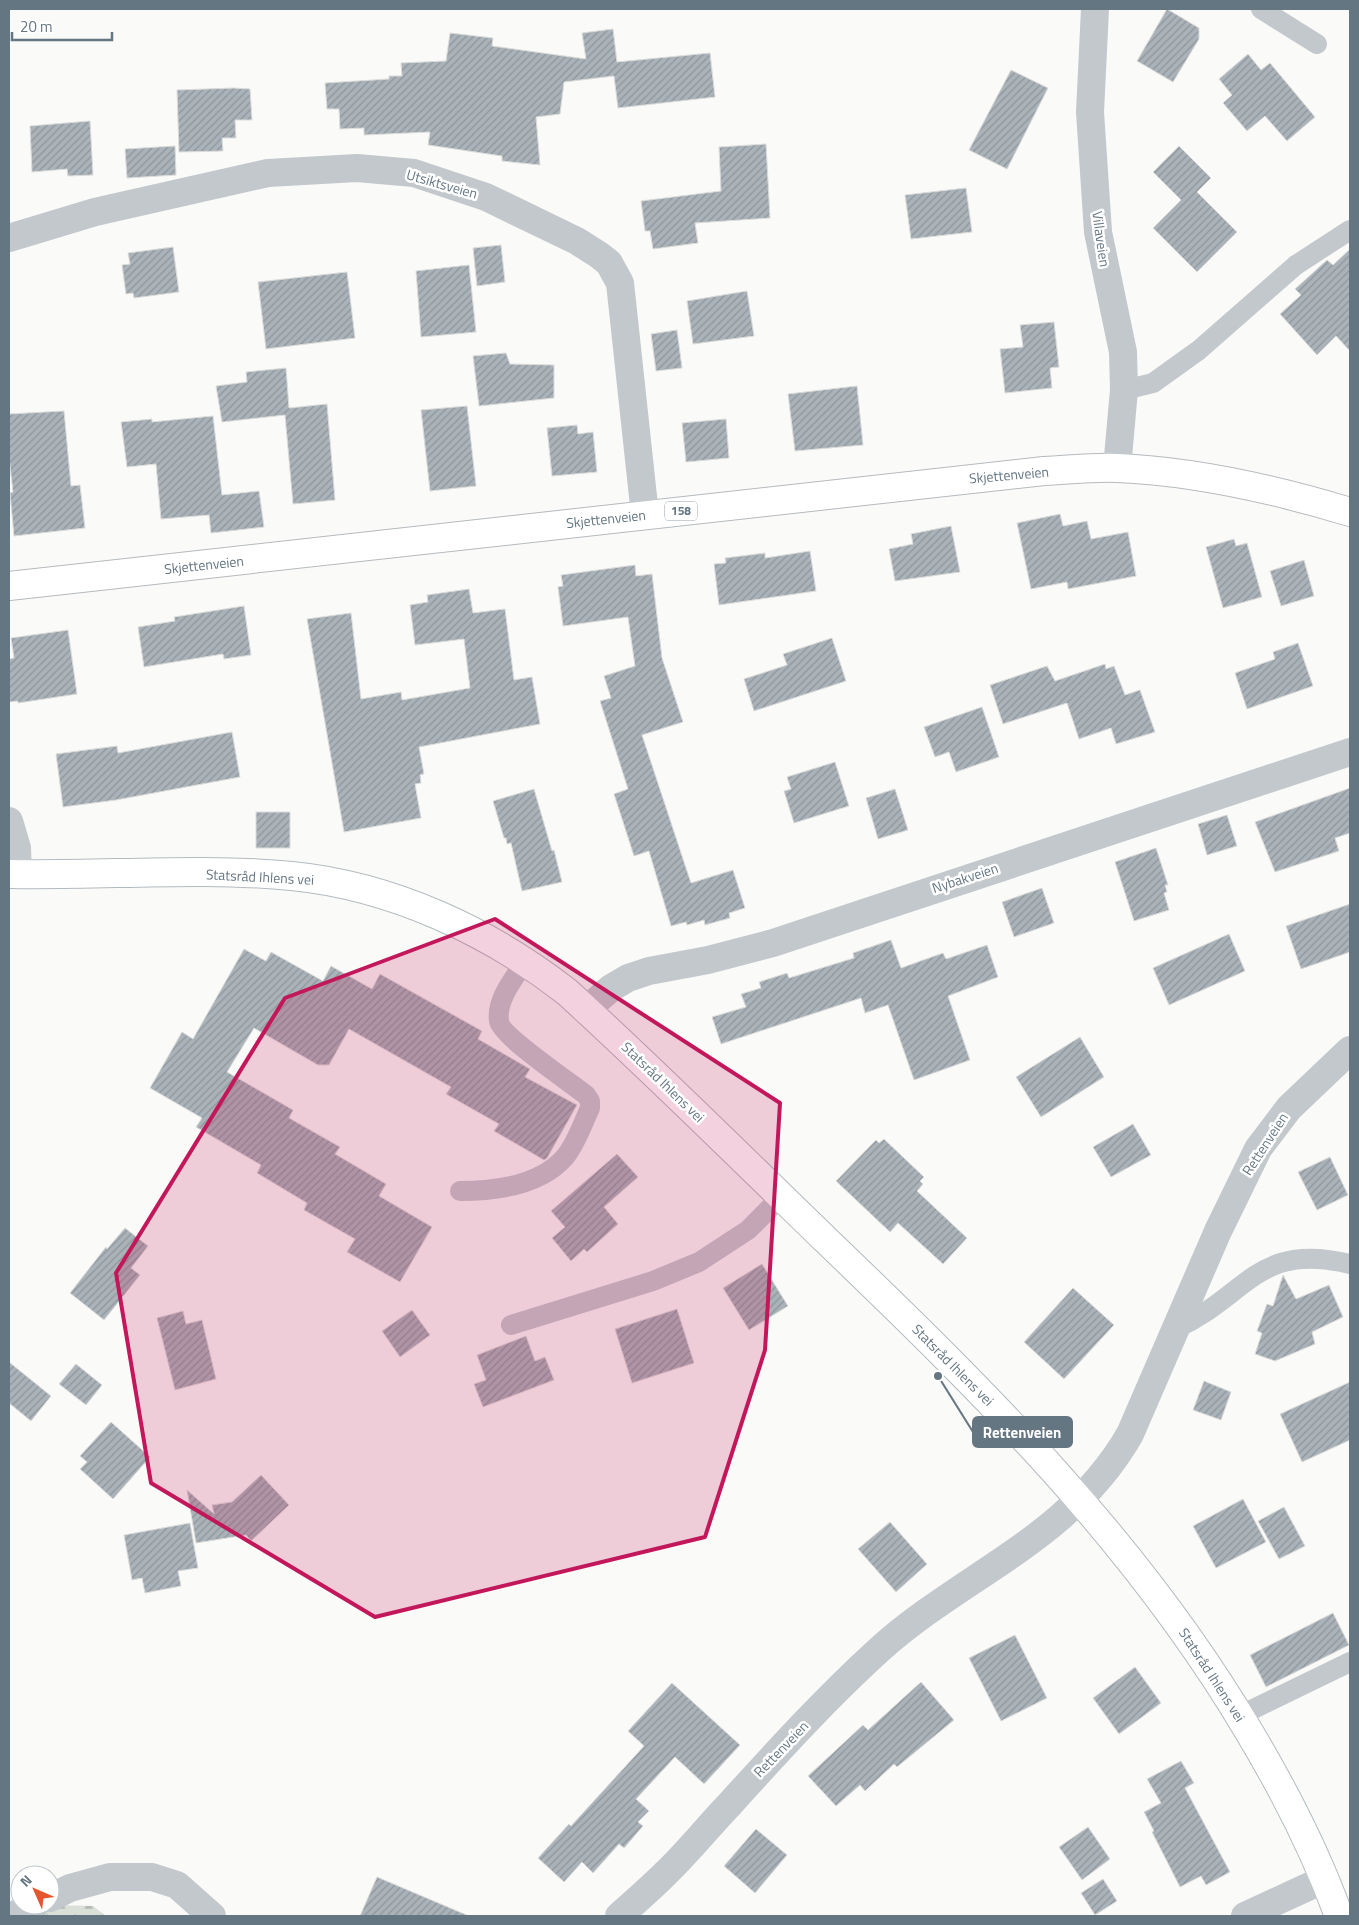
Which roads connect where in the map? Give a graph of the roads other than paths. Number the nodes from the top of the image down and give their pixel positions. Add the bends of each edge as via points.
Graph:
1 (1095, 9) edge
2 (1261, 9) edge
3 (1317, 44) dead end
4 (1350, 230) edge
5 (9, 238) edge
6 (1124, 390) junction
7 (1116, 468) junction
8 (1350, 512) edge
9 (645, 515) junction
10 (9, 586) edge
11 (1350, 752) edge
12 (9, 821) edge
13 (13, 874) edge
14 (525, 962) junction
15 (586, 1010) junction
16 (1350, 1050) edge
17 (460, 1191) dead end
18 (781, 1197) junction
19 (1350, 1264) edge
20 (511, 1325) dead end
21 (1175, 1329) junction
22 (1080, 1498) junction
23 (1350, 1662) edge
24 (1240, 1716) junction
25 (1325, 1879) junction
26 (60, 1893) edge
27 (212, 1916) edge
28 (619, 1916) edge
29 (1244, 1916) edge
30 (1338, 1916) edge

1 - 6 street, Villaveien via 1090,112 1098,232 1123,352
2 - 3 lane
4 - 6 lane via 1296,266 1199,350 1154,383
5 - 9 street, Utsiktsveien via 95,212 268,173 357,168 414,173 486,197 577,241 609,262 616,272 620,283
6 - 7 street, Villaveien
7 - 8 street, Skjettenveien / 158 via 1249,487
7 - 9 street, Skjettenveien / 158 via 1002,474
9 - 10 street, Skjettenveien / 158
11 - 15 street, Nybakveien via 772,943 635,975 611,988
12 - 13 street via 17,848
13 - 14 street, Statsråd Ihlens vei via 229,873 316,879 364,890 430,912
14 - 15 street, Statsråd Ihlens vei
14 - 17 lane via 503,999 499,1023 512,1038 586,1095 590,1108 566,1157 548,1171 506,1188
15 - 18 street, Statsråd Ihlens vei
16 - 21 street, Rettenveien via 1289,1108 1258,1148
18 - 20 lane via 748,1230 700,1262 661,1278
18 - 22 street, Statsråd Ihlens vei via 930,1341
19 - 21 lane via 1321,1258 1298,1258 1277,1263 1251,1277 1214,1308
21 - 22 street, Rettenveien via 1130,1434 1110,1466
22 - 24 street, Statsråd Ihlens vei via 1152,1586
22 - 28 street, Rettenveien via 1034,1539 880,1649 781,1747 668,1872
23 - 24 lane
24 - 25 street, Statsråd Ihlens vei via 1298,1819
25 - 29 street
25 - 30 street, Statsråd Ihlens vei
26 - 27 street via 110,1877 152,1877 177,1885

